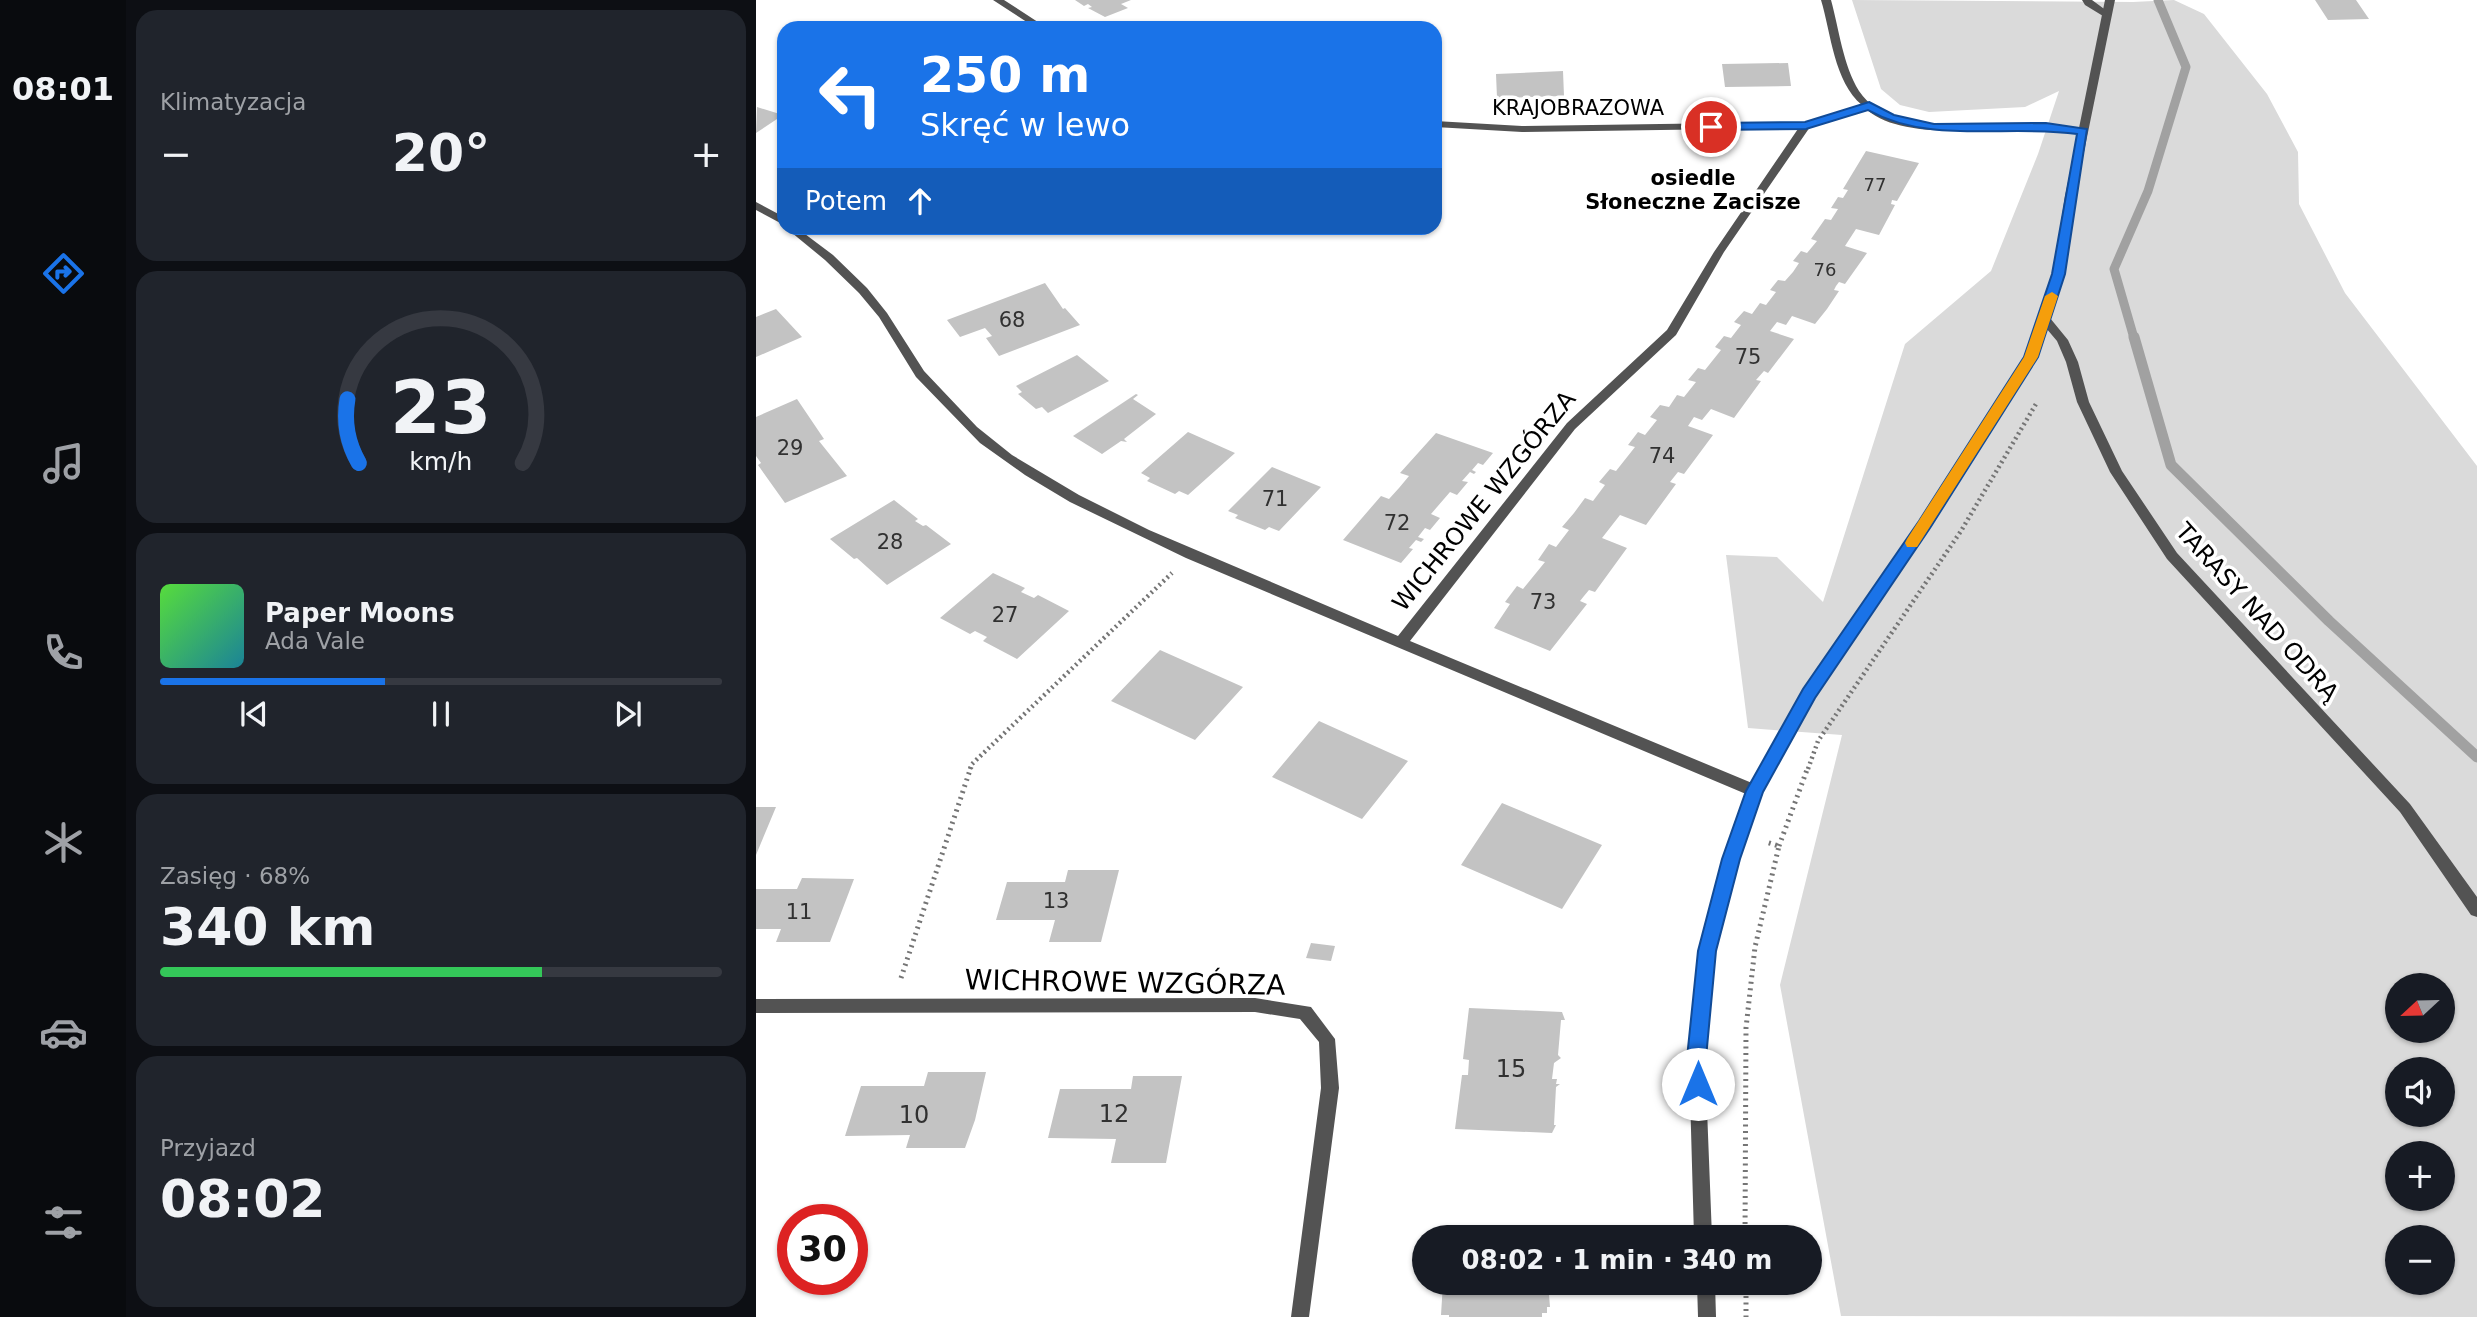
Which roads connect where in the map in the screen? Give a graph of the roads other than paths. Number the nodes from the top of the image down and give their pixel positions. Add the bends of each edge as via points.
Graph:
1 (998, 0) edge
2 (1826, 0) edge
3 (2087, 0) edge
4 (2110, 0) edge
5 (2106, 14) junction
6 (1031, 21) edge
7 (1869, 106) junction
8 (1442, 124) edge
9 (1806, 125) junction
10 (2083, 132) junction
11 (756, 205) edge
12 (777, 218) edge
13 (800, 235) edge
14 (2045, 319) junction
15 (1401, 642) junction
16 (1755, 791) junction
17 (2477, 910) edge
18 (756, 1006) edge
19 (1703, 1225) edge
20 (1706, 1295) edge
21 (1300, 1317) edge
22 (1707, 1317) edge

1 - 6 street
2 - 7 street via 1852,85
3 - 5 street
4 - 5 street
5 - 10 street
7 - 9 street, KRAJOBRAZOWA
7 - 10 street via 1891,118 1934,127 2046,126
8 - 9 street, KRAJOBRAZOWA via 1522,130
9 - 15 street, WICHROWE WZGÓRZA via 1719,252 1672,332 1571,426
10 - 14 street via 2059,274
11 - 12 street
13 - 15 street, WICHROWE WZGÓRZA via 839,264 883,315 917,370 1006,457 1113,520
14 - 16 street via 2031,357 1809,694
14 - 17 street, TARASY NAD ODRĄ via 2062,340 2083,402 2116,472 2172,556 2405,808
15 - 16 street, WICHROWE WZGÓRZA
16 - 19 street via 1707,951 1697,1058
18 - 21 street, WICHROWE WZGÓRZA via 1255,1005 1305,1012 1327,1039 1330,1088
20 - 22 street

